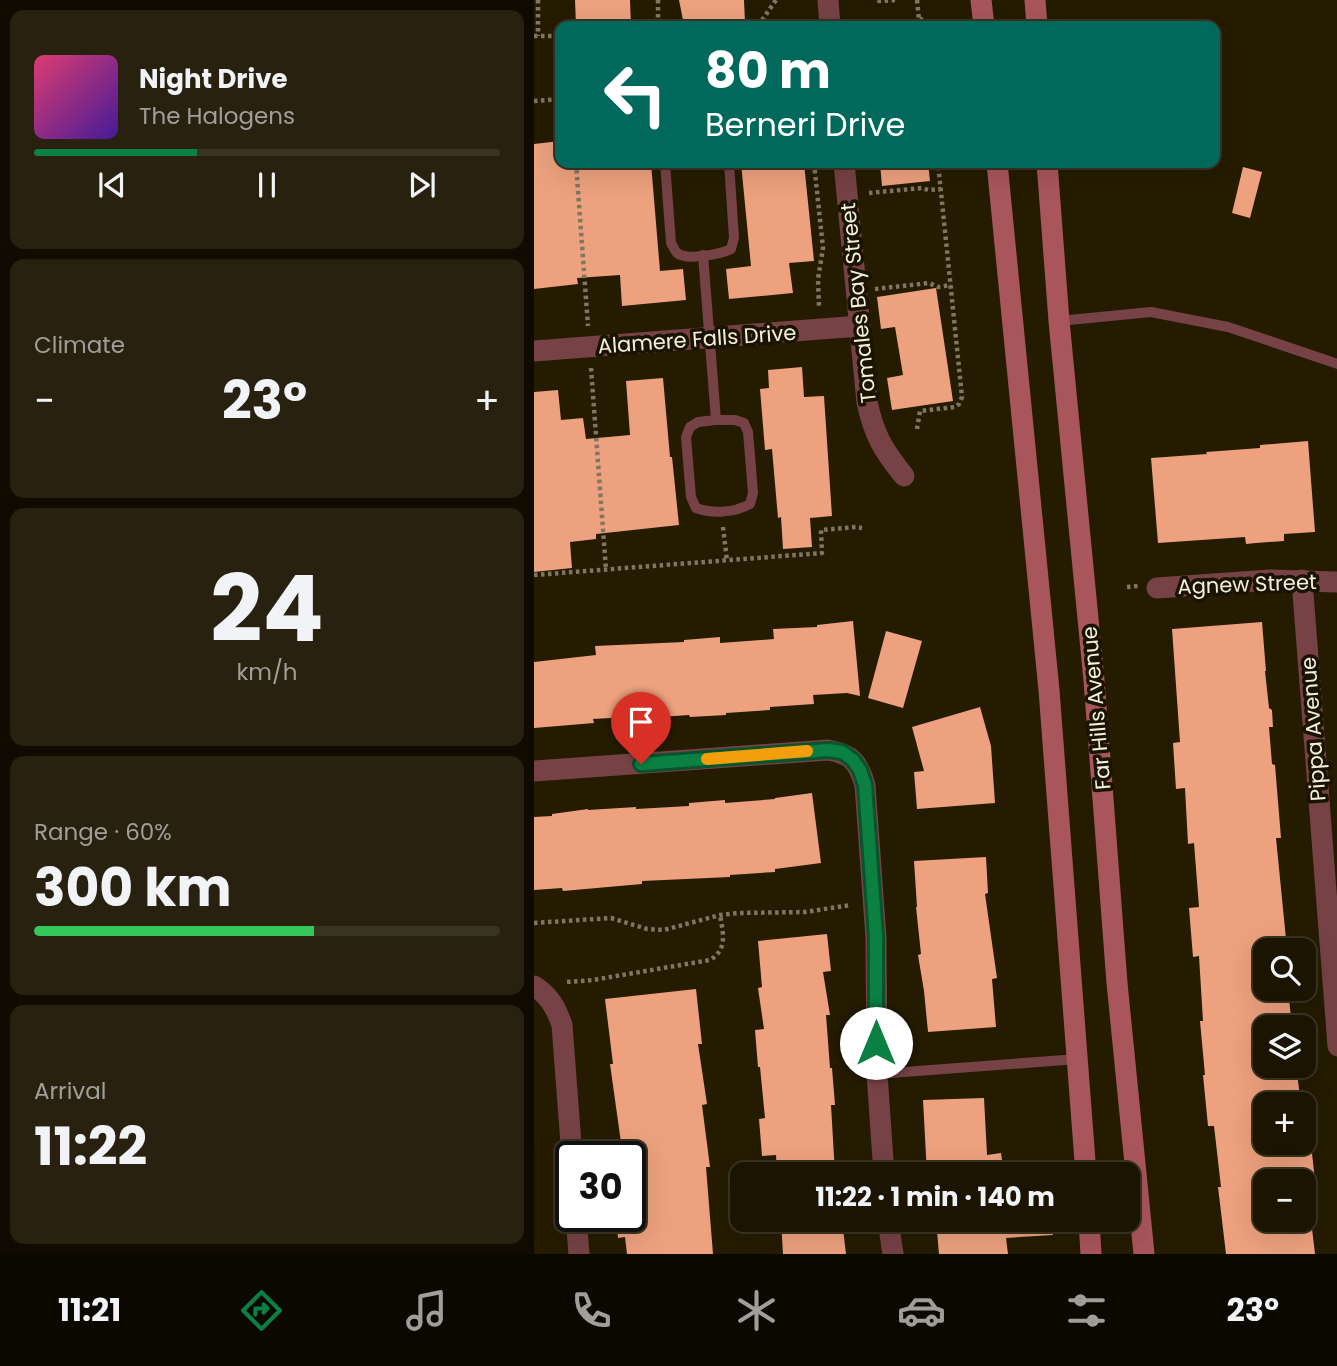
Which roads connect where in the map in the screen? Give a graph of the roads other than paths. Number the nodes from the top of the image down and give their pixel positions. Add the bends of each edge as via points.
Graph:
1 (827, 0) edge
2 (981, 0) edge
3 (1035, 0) edge
4 (829, 21) edge
5 (983, 21) edge
6 (1037, 21) edge
7 (665, 168) edge
8 (729, 168) edge
9 (844, 168) edge
10 (997, 168) edge
11 (1047, 168) edge
12 (703, 255) junction
13 (1059, 321) junction
14 (860, 326) junction
15 (709, 338) junction
16 (534, 351) edge
17 (1337, 364) edge
18 (716, 420) junction
19 (904, 476) dead end
20 (1302, 580) junction
21 (1337, 582) edge
22 (1158, 588) dead end
23 (534, 771) edge
24 (1334, 980) edge
25 (537, 988) edge
26 (1337, 1046) edge
27 (1078, 1059) junction
28 (877, 1074) junction
29 (570, 1141) edge
30 (883, 1162) edge
31 (1085, 1162) edge
32 (577, 1232) edge
33 (890, 1232) edge
34 (1090, 1232) edge
35 (579, 1254) edge
36 (893, 1254) edge
37 (1091, 1254) edge
38 (1144, 1254) edge

1 - 4 street
2 - 5 main road
3 - 6 main road
7 - 12 lane via 671,243 684,257
8 - 12 lane via 735,237 731,249
9 - 14 street, Tomales Bay Street
10 - 27 main road via 1049,690
11 - 13 main road, Far Hills Avenue
12 - 15 lane
13 - 17 lane via 1151,312 1228,327
13 - 38 main road, Far Hills Avenue
14 - 15 street, Alamere Falls Drive
14 - 19 street, Tomales Bay Street via 870,419 886,453
15 - 16 street, Alamere Falls Drive
15 - 18 lane
18 - 18 lane via 744,423 753,493 749,504 740,509 707,512 696,508 691,497 686,437 698,422
20 - 21 street, Agnew Street
20 - 22 street, Agnew Street
20 - 24 street, Pippa Avenue
23 - 28 street via 828,750 853,760 865,785 873,889
24 - 26 street, Pippa Avenue
25 - 29 street via 550,999 562,1025
27 - 28 lane
27 - 31 main road
28 - 30 street
32 - 35 street
33 - 36 street
34 - 37 main road

